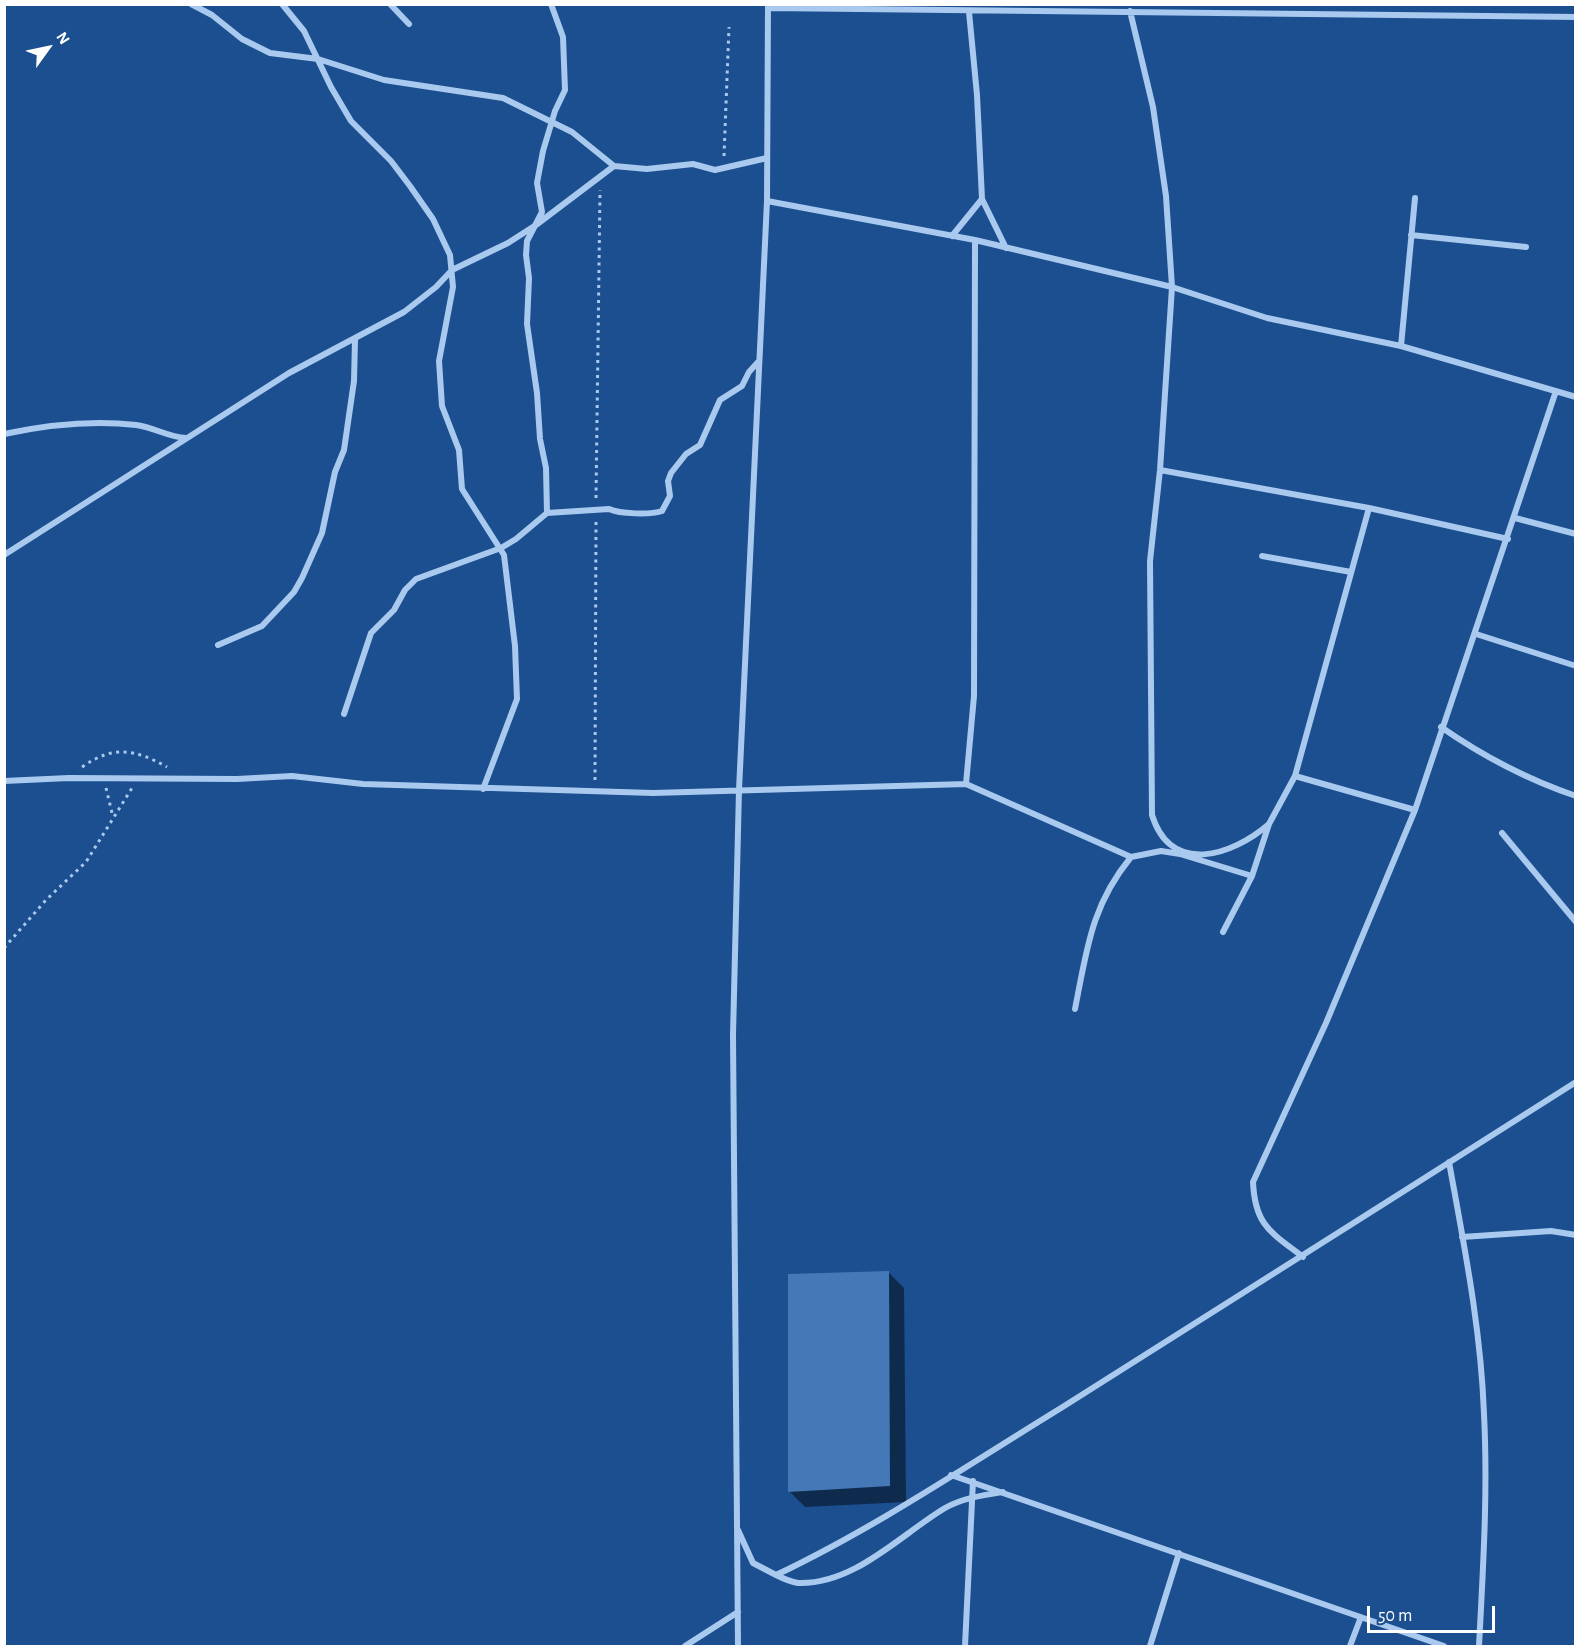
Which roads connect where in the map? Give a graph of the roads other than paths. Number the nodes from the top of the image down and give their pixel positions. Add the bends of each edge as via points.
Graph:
1 (192, 4) edge
2 (282, 4) edge
3 (390, 4) edge
4 (551, 4) edge
5 (768, 6) edge
6 (1130, 11) junction
7 (969, 12) junction
8 (1575, 17) edge
9 (409, 24) dead end
10 (318, 59) junction
11 (552, 121) junction
12 (767, 158) junction
13 (614, 166) junction
14 (1415, 198) dead end
15 (982, 199) junction
16 (767, 201) junction
17 (536, 225) junction
18 (1412, 235) junction
19 (952, 236) junction
20 (975, 240) junction
21 (1526, 247) dead end
22 (1006, 248) junction
23 (452, 270) junction
24 (1172, 287) junction
25 (355, 340) junction
26 (1401, 346) junction
27 (759, 361) junction
28 (1556, 391) junction
29 (1575, 397) edge
30 (4, 434) edge
31 (186, 438) junction
32 (1160, 470) junction
33 (1369, 508) junction
34 (547, 513) junction
35 (1515, 518) junction
36 (1575, 534) edge
37 (1508, 539) junction
38 (501, 548) junction
39 (4, 555) edge
40 (1262, 556) dead end
41 (1351, 572) junction
42 (1476, 634) junction
43 (218, 645) dead end
44 (1575, 666) edge
45 (344, 714) dead end
46 (1441, 727) junction
47 (1295, 776) junction
48 (4, 781) edge
49 (966, 784) junction
50 (483, 789) junction
51 (740, 790) junction
52 (1575, 796) edge
53 (1415, 810) junction
54 (1269, 824) junction
55 (1502, 833) dead end
56 (1180, 854) junction
57 (1131, 857) junction
58 (1252, 876) junction
59 (1575, 922) edge
60 (1223, 933) dead end
61 (1075, 1009) dead end
62 (1575, 1082) edge
63 (1449, 1162) junction
64 (1575, 1235) edge
65 (1462, 1237) junction
66 (1303, 1257) junction
67 (951, 1475) junction
68 (973, 1481) junction
69 (1003, 1492) junction
70 (972, 1498) junction
71 (737, 1526) junction
72 (1179, 1553) junction
73 (776, 1575) junction
74 (738, 1612) junction
75 (1361, 1617) junction
76 (685, 1647) edge
77 (738, 1647) edge
78 (965, 1647) edge
79 (1150, 1647) edge
80 (1350, 1647) edge
81 (1444, 1647) edge
82 (1479, 1647) edge

1 - 10 street via 242,39 270,52
2 - 10 street via 304,31
3 - 9 street
4 - 11 street via 563,37 566,83
5 - 7 street
5 - 12 street
6 - 7 street
6 - 8 street
6 - 24 street via 1153,107 1166,196
7 - 15 street
10 - 11 street via 377,78 488,94
10 - 23 street via 351,121 391,161 433,219 450,255
11 - 13 street
11 - 17 street via 537,183 542,212
12 - 13 street via 723,170 685,164 646,169
12 - 16 street
13 - 17 street
14 - 18 street
15 - 19 street
15 - 22 street
16 - 19 street
16 - 27 street
17 - 23 street
17 - 34 street via 526,248 527,324 546,468
18 - 21 street
18 - 26 street
19 - 20 street
20 - 22 street
20 - 49 street via 974,696
22 - 24 street
23 - 25 street via 411,308
23 - 38 street via 440,346 442,406 459,450 462,489
24 - 26 street via 1267,318
24 - 32 street
25 - 31 street via 303,365
25 - 43 street via 345,443 322,533 302,578 262,626
26 - 28 street
27 - 34 street via 742,386 720,400 700,445 686,454 671,473 670,496 662,511
27 - 51 street
28 - 29 street
28 - 35 street
30 - 31 street via 45,426 117,424 150,427
31 - 39 street
32 - 33 street
32 - 56 street via 1150,561 1152,815 1157,831
33 - 37 street
33 - 41 street
34 - 38 street
35 - 36 street
35 - 37 street
37 - 42 street
38 - 45 street via 416,579 405,590 394,610 371,633
38 - 50 street via 515,638 516,699
40 - 41 street
41 - 47 street
42 - 44 street
42 - 46 street
46 - 52 street via 1485,758
46 - 53 street
47 - 53 street
47 - 54 street
48 - 50 street via 292,776 363,784
49 - 51 street
49 - 57 street
50 - 51 street via 653,794
51 - 71 street via 733,1035
53 - 66 street via 1326,1023 1253,1182 1260,1220
54 - 56 street via 1251,840 1229,850
54 - 58 street
55 - 59 street
56 - 57 street via 1161,851
56 - 58 street
57 - 61 street via 1094,920
58 - 60 street
62 - 63 street
63 - 65 street
63 - 66 street
64 - 65 street via 1551,1231
65 - 82 street via 1477,1331 1484,1412 1486,1495
66 - 67 street
67 - 68 street
67 - 73 street
68 - 69 street
68 - 70 street
69 - 70 street
69 - 72 street
70 - 73 street via 946,1508 876,1555 827,1579 796,1583
70 - 78 street
71 - 73 street via 753,1563
71 - 74 street
72 - 75 street
72 - 79 street
74 - 76 street
74 - 77 street
75 - 80 street
75 - 81 street

